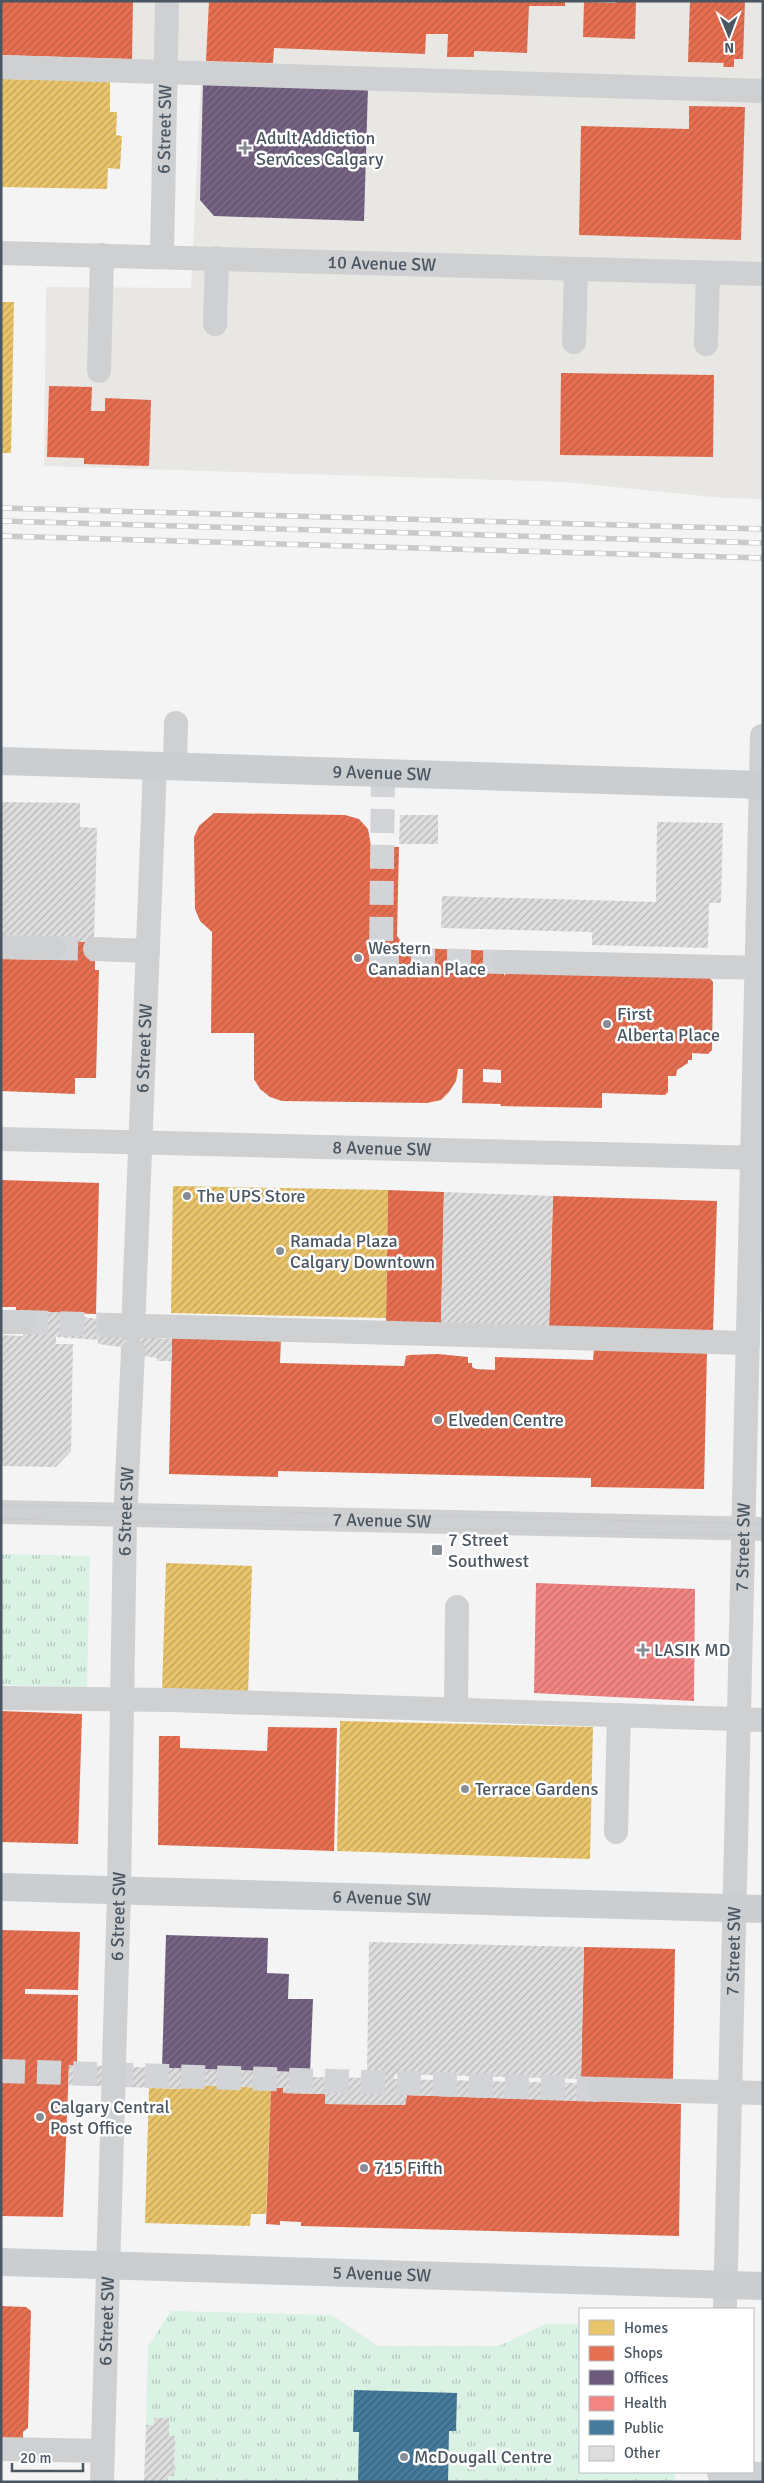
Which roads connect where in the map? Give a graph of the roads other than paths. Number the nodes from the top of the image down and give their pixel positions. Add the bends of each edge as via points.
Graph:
1 (167, 1) edge
2 (1, 67) edge
3 (166, 72) junction
4 (763, 91) edge
5 (1, 253) edge
6 (102, 255) junction
7 (162, 257) junction
8 (217, 258) junction
9 (576, 269) junction
10 (708, 273) junction
11 (763, 274) edge
12 (216, 324) dead end
13 (574, 342) dead end
14 (706, 344) dead end
15 (100, 371) dead end
16 (176, 723) dead end
17 (762, 736) edge
18 (1, 761) edge
19 (164, 766) junction
20 (762, 785) edge
21 (1, 947) edge
22 (54, 948) tunnel mouth
23 (95, 950) tunnel mouth
24 (148, 951) junction
25 (504, 962) tunnel mouth
26 (759, 968) edge
27 (1, 1139) edge
28 (141, 1143) junction
29 (758, 1158) edge
30 (110, 1325) tunnel mouth
31 (133, 1336) junction
32 (748, 1343) junction
33 (1, 1512) edge
34 (126, 1515) junction
35 (753, 1529) edge
36 (457, 1606) dead end
37 (1, 1698) edge
38 (122, 1701) junction
39 (456, 1710) junction
40 (620, 1715) junction
41 (739, 1720) junction
42 (763, 1720) edge
43 (616, 1832) dead end
44 (1, 1887) edge
45 (119, 1892) junction
46 (735, 1908) junction
47 (763, 1909) edge
48 (600, 2088) tunnel mouth
49 (730, 2092) junction
50 (763, 2093) edge
51 (1, 2262) edge
52 (108, 2265) junction
53 (763, 2286) edge
54 (726, 2297) edge
55 (1, 2449) edge
56 (103, 2451) junction
57 (763, 2474) edge
58 (719, 2476) edge
59 (102, 2482) edge

1 - 3 street, 6 Street SW
2 - 3 street
3 - 4 street
3 - 7 street, 6 Street SW
5 - 6 street, 10 Avenue SW
6 - 7 street, 10 Avenue SW
6 - 15 street
7 - 8 street, 10 Avenue SW
8 - 9 street, 10 Avenue SW
8 - 12 street
9 - 10 street, 10 Avenue SW
9 - 13 street
10 - 11 street, 10 Avenue SW
10 - 14 street
16 - 19 street, 6 Street SW
17 - 20 street, 7 Street SW
18 - 19 main road, 9 Avenue SW
19 - 20 main road, 9 Avenue SW
19 - 24 street, 6 Street SW
20 - 26 street, 7 Street SW
21 - 22 street
23 - 24 street
24 - 28 street, 6 Street SW
25 - 26 street
26 - 29 street, 7 Street SW
27 - 28 street, 8 Avenue SW
28 - 29 street, 8 Avenue SW
28 - 31 street, 6 Street SW
29 - 32 street, 7 Street SW
30 - 31 street
31 - 32 street
31 - 34 street, 6 Street SW
32 - 35 street, 7 Street SW
33 - 34 street, 7 Avenue SW
34 - 35 street, 7 Avenue SW
34 - 38 street, 6 Street SW
35 - 41 street, 7 Street SW
36 - 39 street
37 - 38 street
38 - 39 street
38 - 45 street, 6 Street SW
39 - 40 street
40 - 41 street
40 - 43 street
41 - 42 street
41 - 46 street, 7 Street SW
44 - 45 main road, 6 Avenue SW
45 - 46 main road, 6 Avenue SW
45 - 52 street, 6 Street SW
46 - 47 main road, 6 Avenue SW
46 - 49 street, 7 Street SW
48 - 49 street
49 - 50 street
49 - 54 street, 7 Street SW
51 - 52 main road, 5 Avenue SW
52 - 54 main road, 5 Avenue SW
52 - 56 street, 6 Street SW
53 - 54 main road, 5 Avenue SW
55 - 56 street
56 - 59 street, 6 Street SW
57 - 58 street

